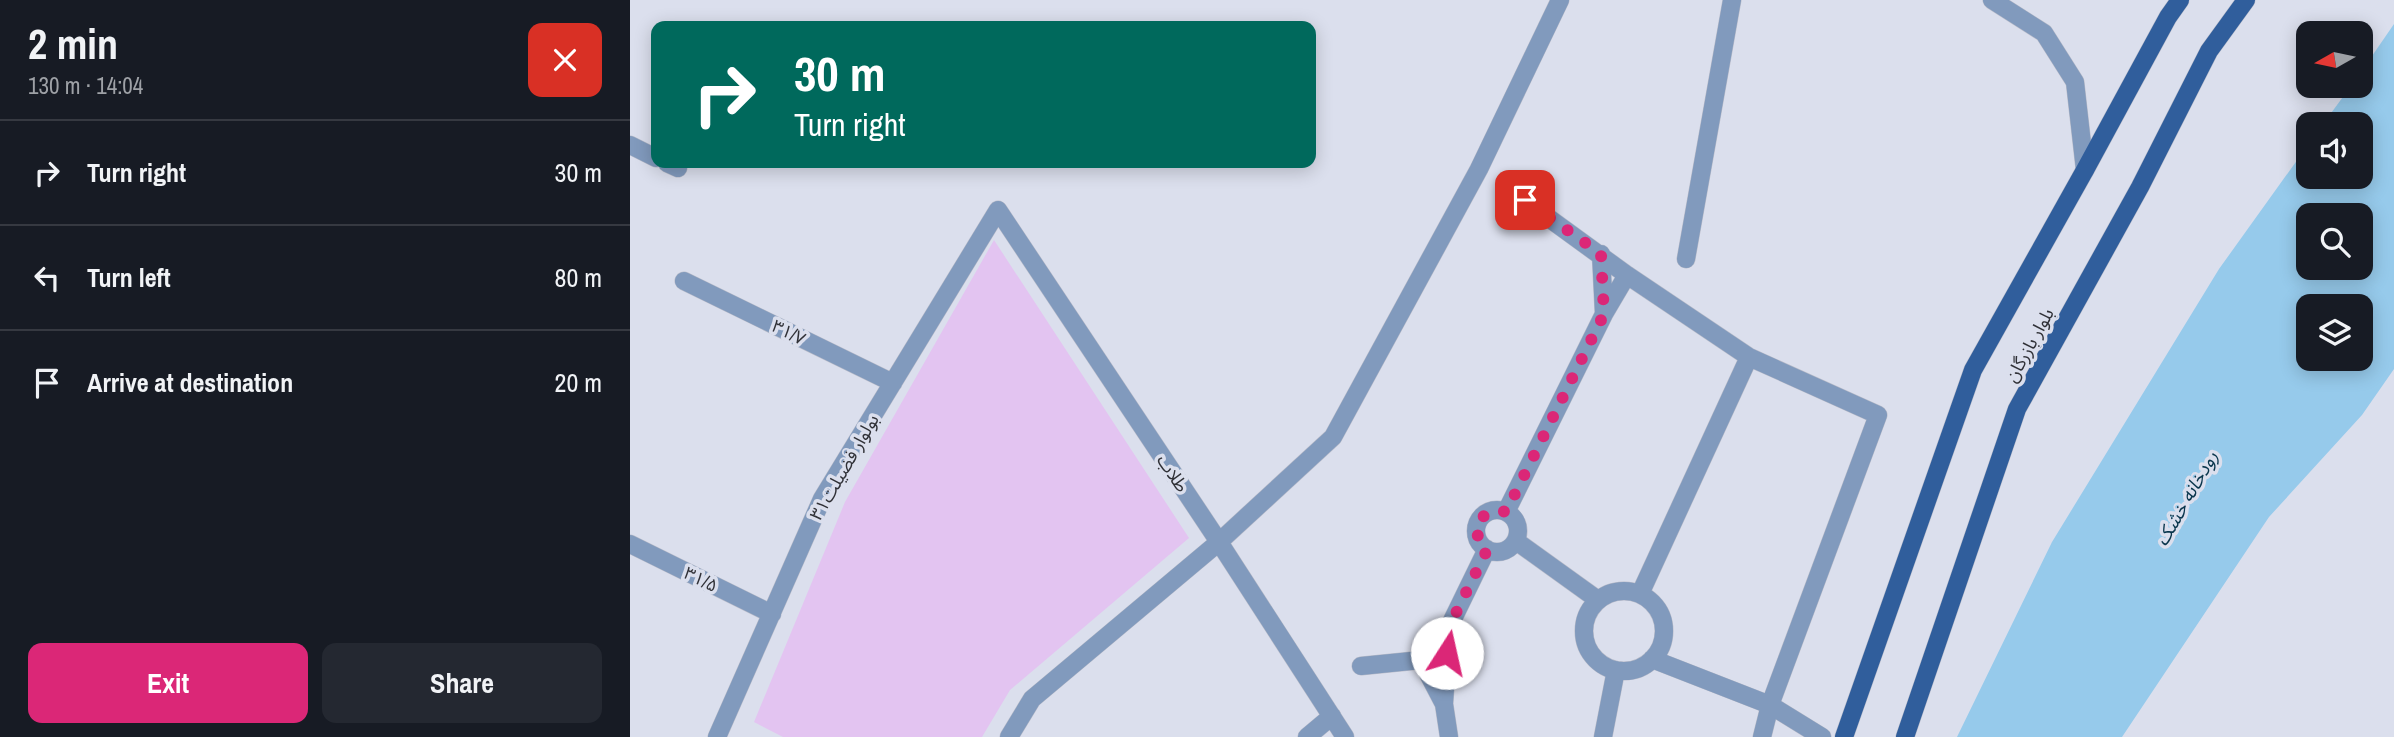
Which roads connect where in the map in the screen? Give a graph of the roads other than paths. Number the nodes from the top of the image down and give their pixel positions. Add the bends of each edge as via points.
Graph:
1 (1560, 0) edge
2 (1732, 0) edge
3 (1992, 0) edge
4 (2180, 0) edge
5 (2246, 0) edge
6 (630, 145) edge
7 (651, 156) edge
8 (2085, 170) junction
9 (1506, 187) dead end
10 (998, 210) joint
11 (1601, 254) junction
12 (1686, 259) dead end
13 (1627, 275) junction
14 (684, 281) dead end
15 (1604, 314) junction
16 (1749, 358) junction
17 (893, 383) junction
18 (1506, 512) junction
19 (1516, 541) junction
20 (1219, 542) junction
21 (630, 544) edge
22 (1487, 550) junction
23 (1640, 594) junction
24 (1598, 600) junction
25 (772, 614) junction
26 (1449, 627) junction
27 (1652, 659) junction
28 (1421, 660) junction
29 (1361, 666) dead end
30 (1616, 670) junction
31 (1444, 704) junction
32 (1770, 705) junction
33 (1332, 716) junction
34 (717, 737) edge
35 (1009, 737) edge
36 (1307, 737) edge
37 (1345, 737) edge
38 (1449, 737) edge
39 (1604, 737) edge
40 (1762, 737) edge
41 (1822, 737) edge
42 (1843, 737) edge
43 (1905, 737) edge

1 - 20 street via 1479,169 1333,437
2 - 12 street
3 - 8 street via 2045,33 2075,82
4 - 8 main road, بلوار بازرگان
5 - 43 main road, بلوار بازرگان via 2209,51 2017,409
6 - 7 street
8 - 42 main road, بلوار بازرگان via 1973,370
9 - 11 street
10 - 17 street, بولوار فضیلت۳۱
10 - 20 street, طلاب
11 - 13 street
11 - 15 street
13 - 15 street
13 - 16 street
14 - 17 street, ۳۱/۷
15 - 18 street
16 - 23 street
16 - 32 street via 1878,415
17 - 25 street, بولوار فضیلت۳۱ via 822,499
18 - 19 street via 1518,528
18 - 22 street via 1486,514 1477,525 1478,539
19 - 22 street via 1500,552
19 - 24 street
20 - 33 street, طلاب
20 - 35 street via 1032,699
21 - 25 street, ۳۱/۵
22 - 26 street
23 - 24 street via 1619,591
23 - 27 street via 1651,601 1663,624 1664,637
24 - 30 street via 1585,621 1587,646 1594,657
25 - 34 street, بولوار فضیلت۳۱
26 - 28 street
26 - 31 street
27 - 30 street via 1641,667
27 - 32 street
28 - 29 street
28 - 31 street
30 - 39 street
31 - 38 street
32 - 40 street
32 - 41 street
33 - 36 street
33 - 37 street, طلاب

